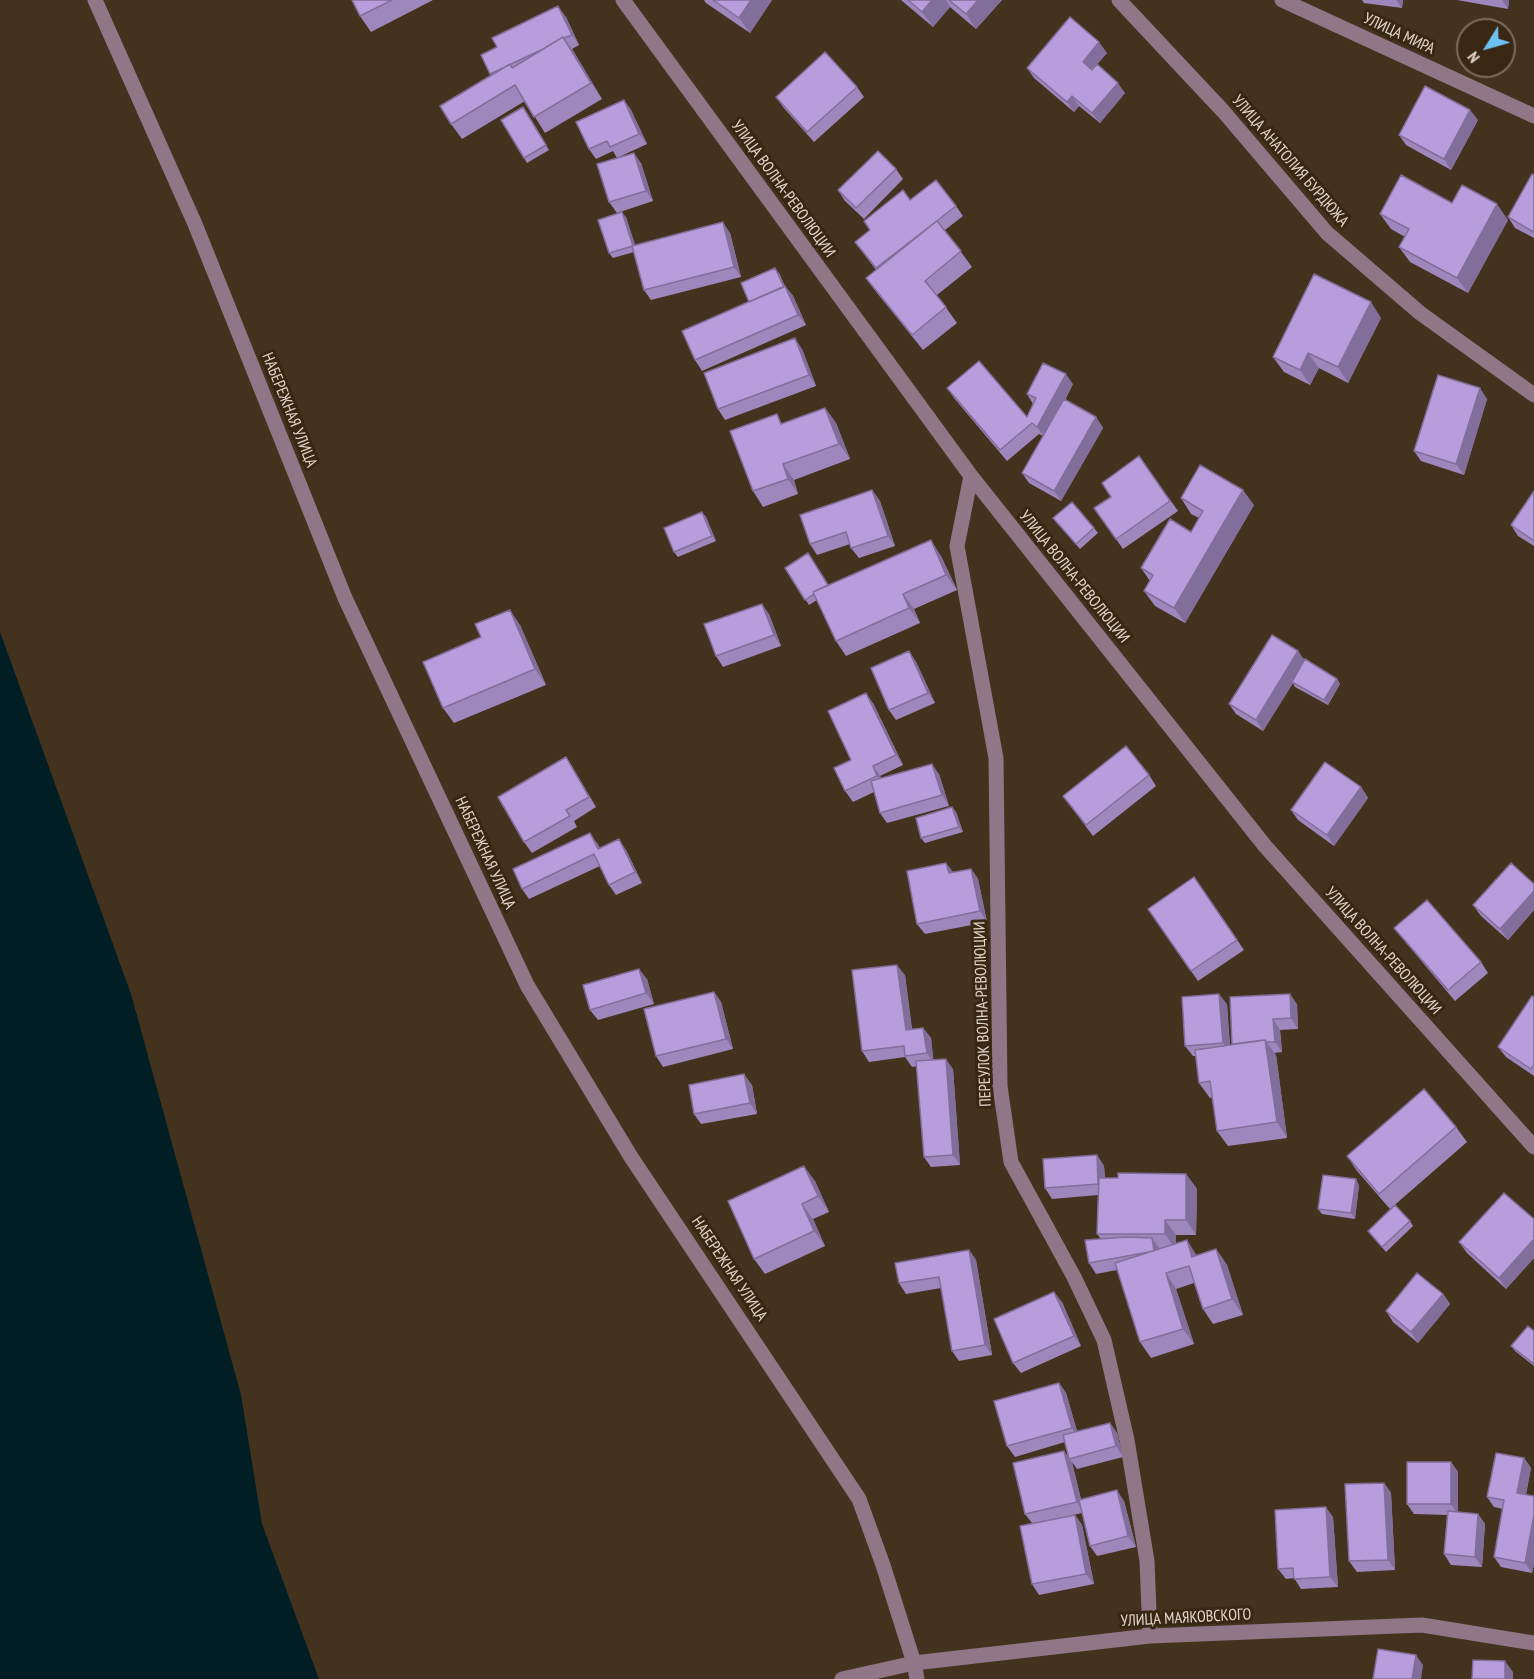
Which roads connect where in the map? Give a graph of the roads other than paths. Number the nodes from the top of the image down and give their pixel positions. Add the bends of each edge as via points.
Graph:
1 (95, 0) edge
2 (623, 0) edge
3 (1119, 0) edge
4 (1282, 0) edge
5 (1129, 6) edge
6 (1534, 116) edge
7 (1534, 395) edge
8 (971, 476) junction
9 (1534, 1147) edge
10 (1150, 1636) junction
11 (1534, 1643) edge
12 (916, 1671) edge
13 (842, 1679) edge

1 - 12 street, НАБЕРЕЖНАЯ УЛИЦА via 195,224 345,598 527,985 631,1156 859,1499
2 - 8 street, УЛИЦА ВОЛНА-РЕВОЛЮЦИИ
3 - 5 street, УЛИЦА АНАТОЛИЯ БУРДЮЖА
4 - 6 street, УЛИЦА МИРА
5 - 7 street, УЛИЦА АНАТОЛИЯ БУРДЮЖА via 1327,233 1420,313
8 - 9 street, УЛИЦА ВОЛНА-РЕВОЛЮЦИИ via 1265,846
8 - 10 street, ПЕРЕУЛОК ВОЛНА-РЕВОЛЮЦИИ via 957,546 996,758 1000,1086 1011,1162 1104,1340 1127,1440 1147,1561
10 - 11 street, УЛИЦА МАЯКОВСКОГО via 1422,1625
10 - 12 street, УЛИЦА МАЯКОВСКОГО
12 - 13 street, УЛИЦА МАЯКОВСКОГО

